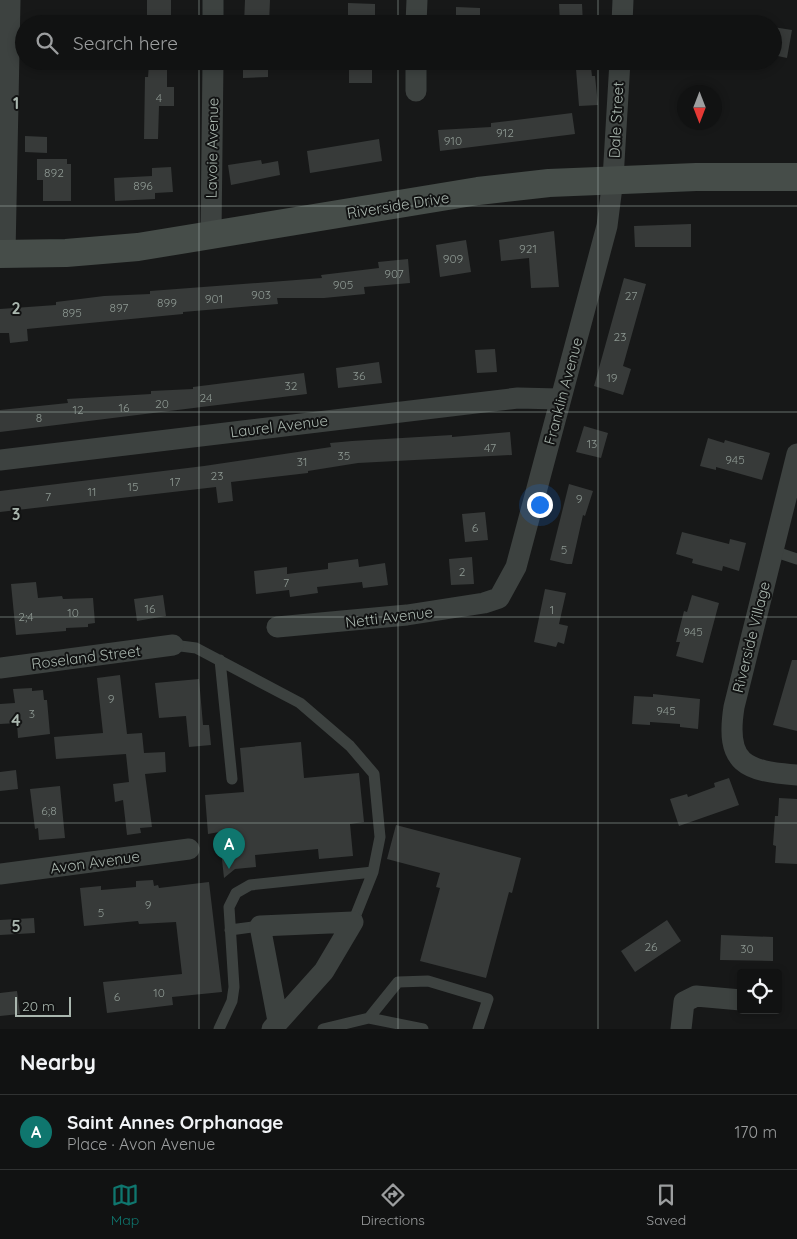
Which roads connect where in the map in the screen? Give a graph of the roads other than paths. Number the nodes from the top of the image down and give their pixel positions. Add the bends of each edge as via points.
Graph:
1 (10, 0) edge
2 (214, 0) edge
3 (417, 0) edge
4 (623, 0) edge
5 (213, 15) edge
6 (416, 15) edge
7 (622, 15) edge
8 (213, 70) edge
9 (416, 70) edge
10 (619, 70) edge
11 (416, 91) dead end
12 (797, 176) edge
13 (613, 179) junction
14 (211, 234) junction
15 (3, 254) edge
16 (559, 399) junction
17 (797, 454) edge
18 (0, 460) edge
19 (773, 551) junction
20 (797, 559) edge
21 (499, 598) joint
22 (277, 627) dead end
23 (173, 645) joint
24 (220, 660) junction
25 (0, 668) edge
26 (797, 774) edge
27 (232, 780) dead end
28 (189, 849) dead end
29 (373, 872) junction
30 (0, 874) edge
31 (353, 922) junction
32 (260, 926) junction
33 (230, 930) junction
34 (737, 1000) edge
35 (369, 1018) junction
36 (275, 1025) edge
37 (219, 1029) edge
38 (323, 1029) edge
39 (423, 1029) edge
40 (478, 1029) edge
41 (681, 1029) edge

1 - 15 street
2 - 5 street
3 - 6 street
4 - 7 street
8 - 14 street, Lavoie Avenue
9 - 11 street
10 - 13 street, Dale Street
12 - 13 main road, Riverside Drive
13 - 14 main road, Riverside Drive via 478,191
13 - 16 street, Franklin Avenue via 606,226
14 - 15 main road, Riverside Drive via 138,247
16 - 18 street, Laurel Avenue via 518,398
16 - 21 street, Franklin Avenue via 516,567
17 - 19 street, Riverside Village
19 - 20 lane
19 - 26 street, Riverside Village via 730,735 732,747 749,766
21 - 22 street, Netti Avenue via 407,615
23 - 24 lane via 196,648
23 - 25 street, Roseland Street
24 - 27 lane
24 - 29 lane via 300,703 350,746 374,774 380,837
28 - 30 street, Avon Avenue
29 - 31 lane
29 - 33 lane via 250,885 236,892 229,907
31 - 32 street
31 - 36 street via 324,971
32 - 33 lane
32 - 36 street
33 - 37 lane via 234,987 232,1001
34 - 41 street via 696,996 684,1002
35 - 38 lane
35 - 39 lane
35 - 40 lane via 398,982 428,981 488,999

